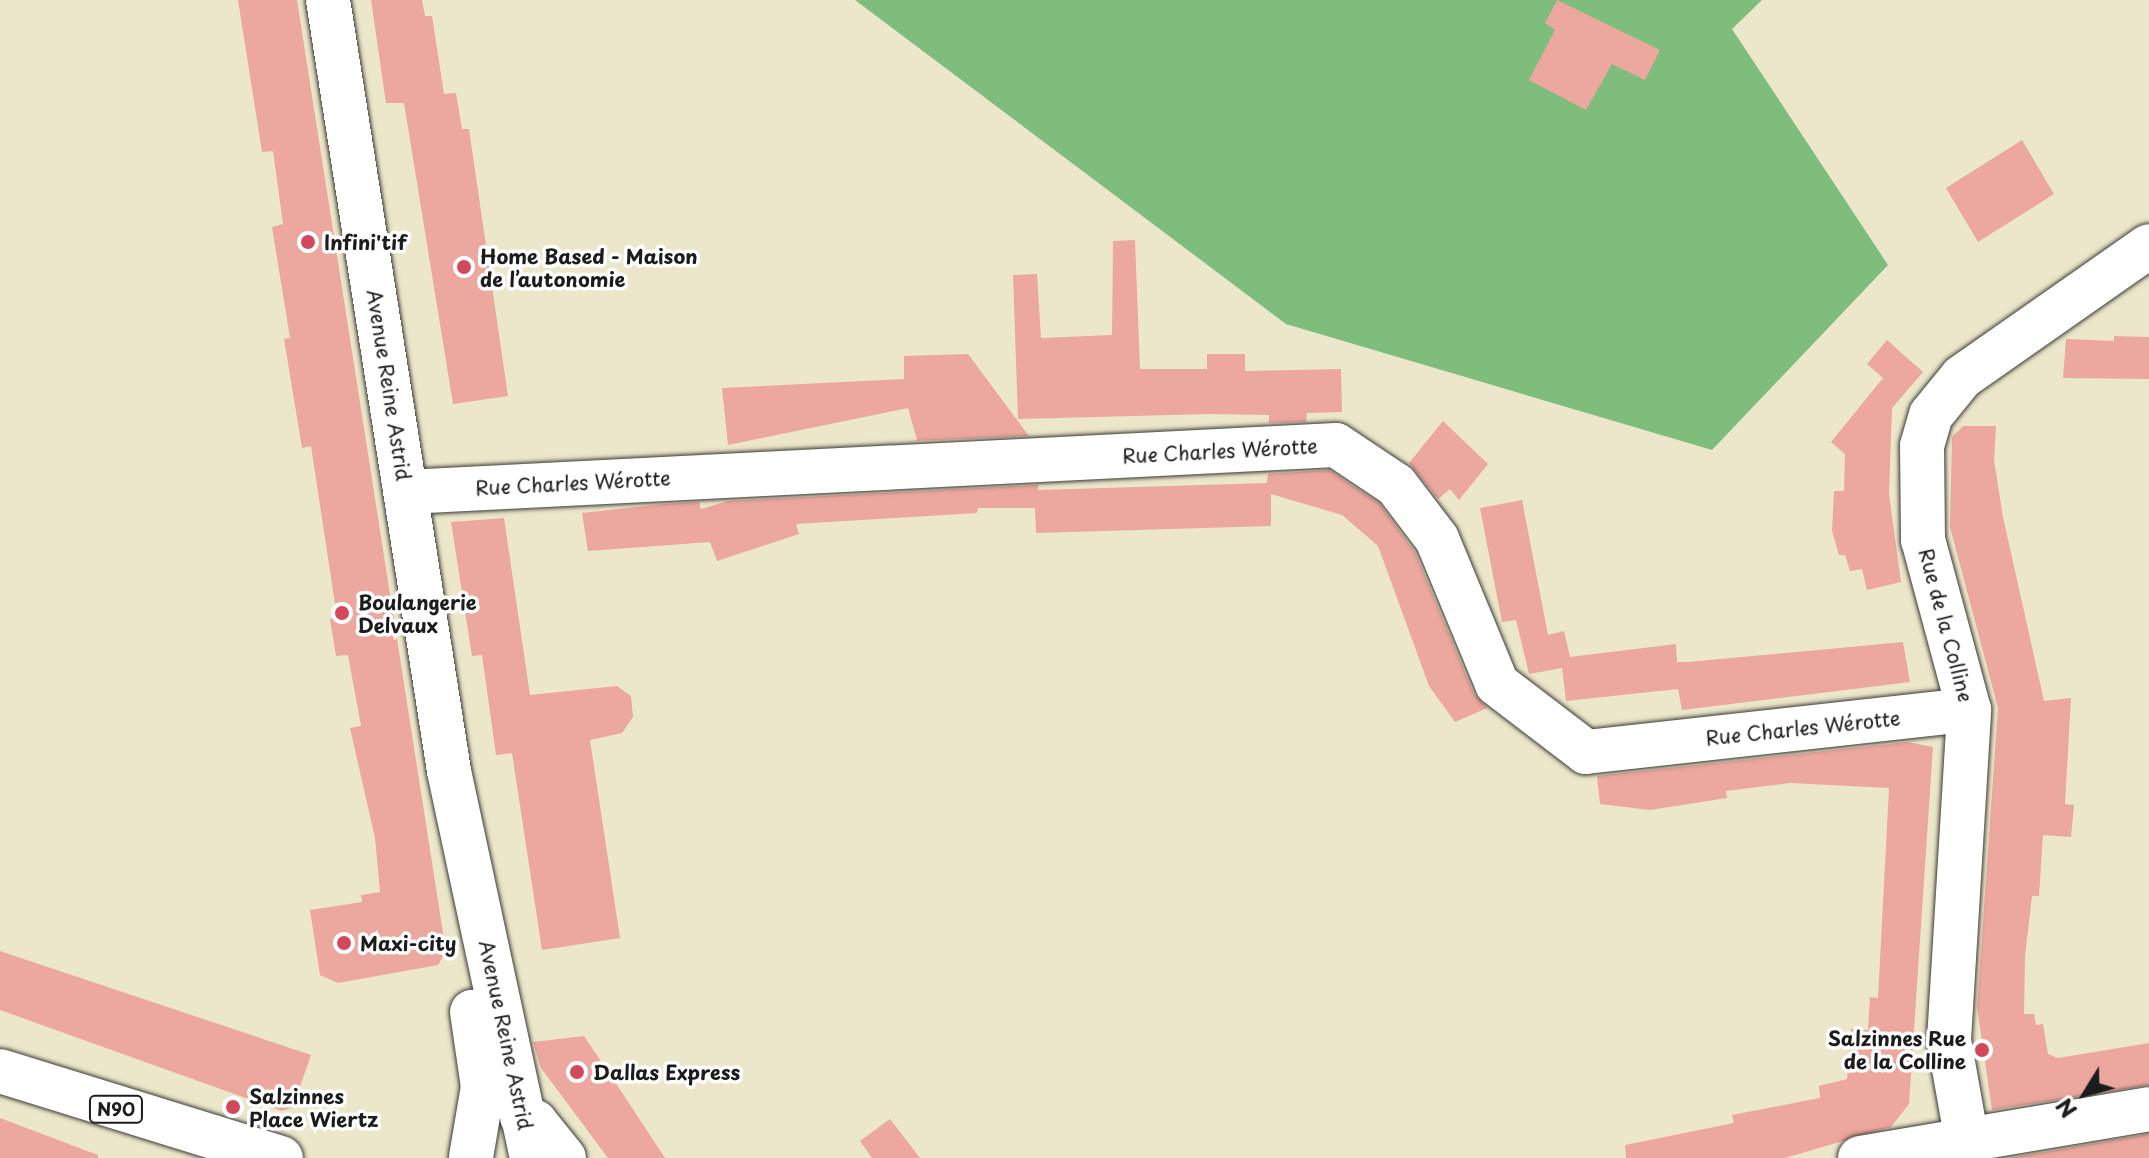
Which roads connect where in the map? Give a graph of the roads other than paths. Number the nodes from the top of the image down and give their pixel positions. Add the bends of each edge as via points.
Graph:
1 (328, 0) edge
2 (2149, 246) edge
3 (406, 492) junction
4 (1969, 710) junction
5 (449, 771) junction
6 (0, 1071) edge
7 (2149, 1109) edge
8 (527, 1137) edge
9 (1968, 1148) edge
10 (244, 1152) edge
11 (281, 1158) edge
12 (470, 1158) edge
13 (497, 1158) edge
14 (564, 1158) edge
15 (1860, 1158) edge

1 - 3 street, Avenue Reine Astrid
2 - 4 street, Rue de la Colline via 1999,347 1962,377 1931,415 1922,446 1923,540
3 - 4 street, Rue Charles Wérotte via 1336,445 1396,485 1437,539 1497,684 1586,752
3 - 5 street, Avenue Reine Astrid
4 - 9 street, Rue de la Colline via 1949,1040
5 - 8 street, Avenue Reine Astrid
5 - 12 street, Avenue Reine Astrid via 464,961 483,1087
6 - 10 street, N90
7 - 9 street
8 - 14 street via 535,1122
9 - 15 street
10 - 11 street, N90
12 - 13 street

